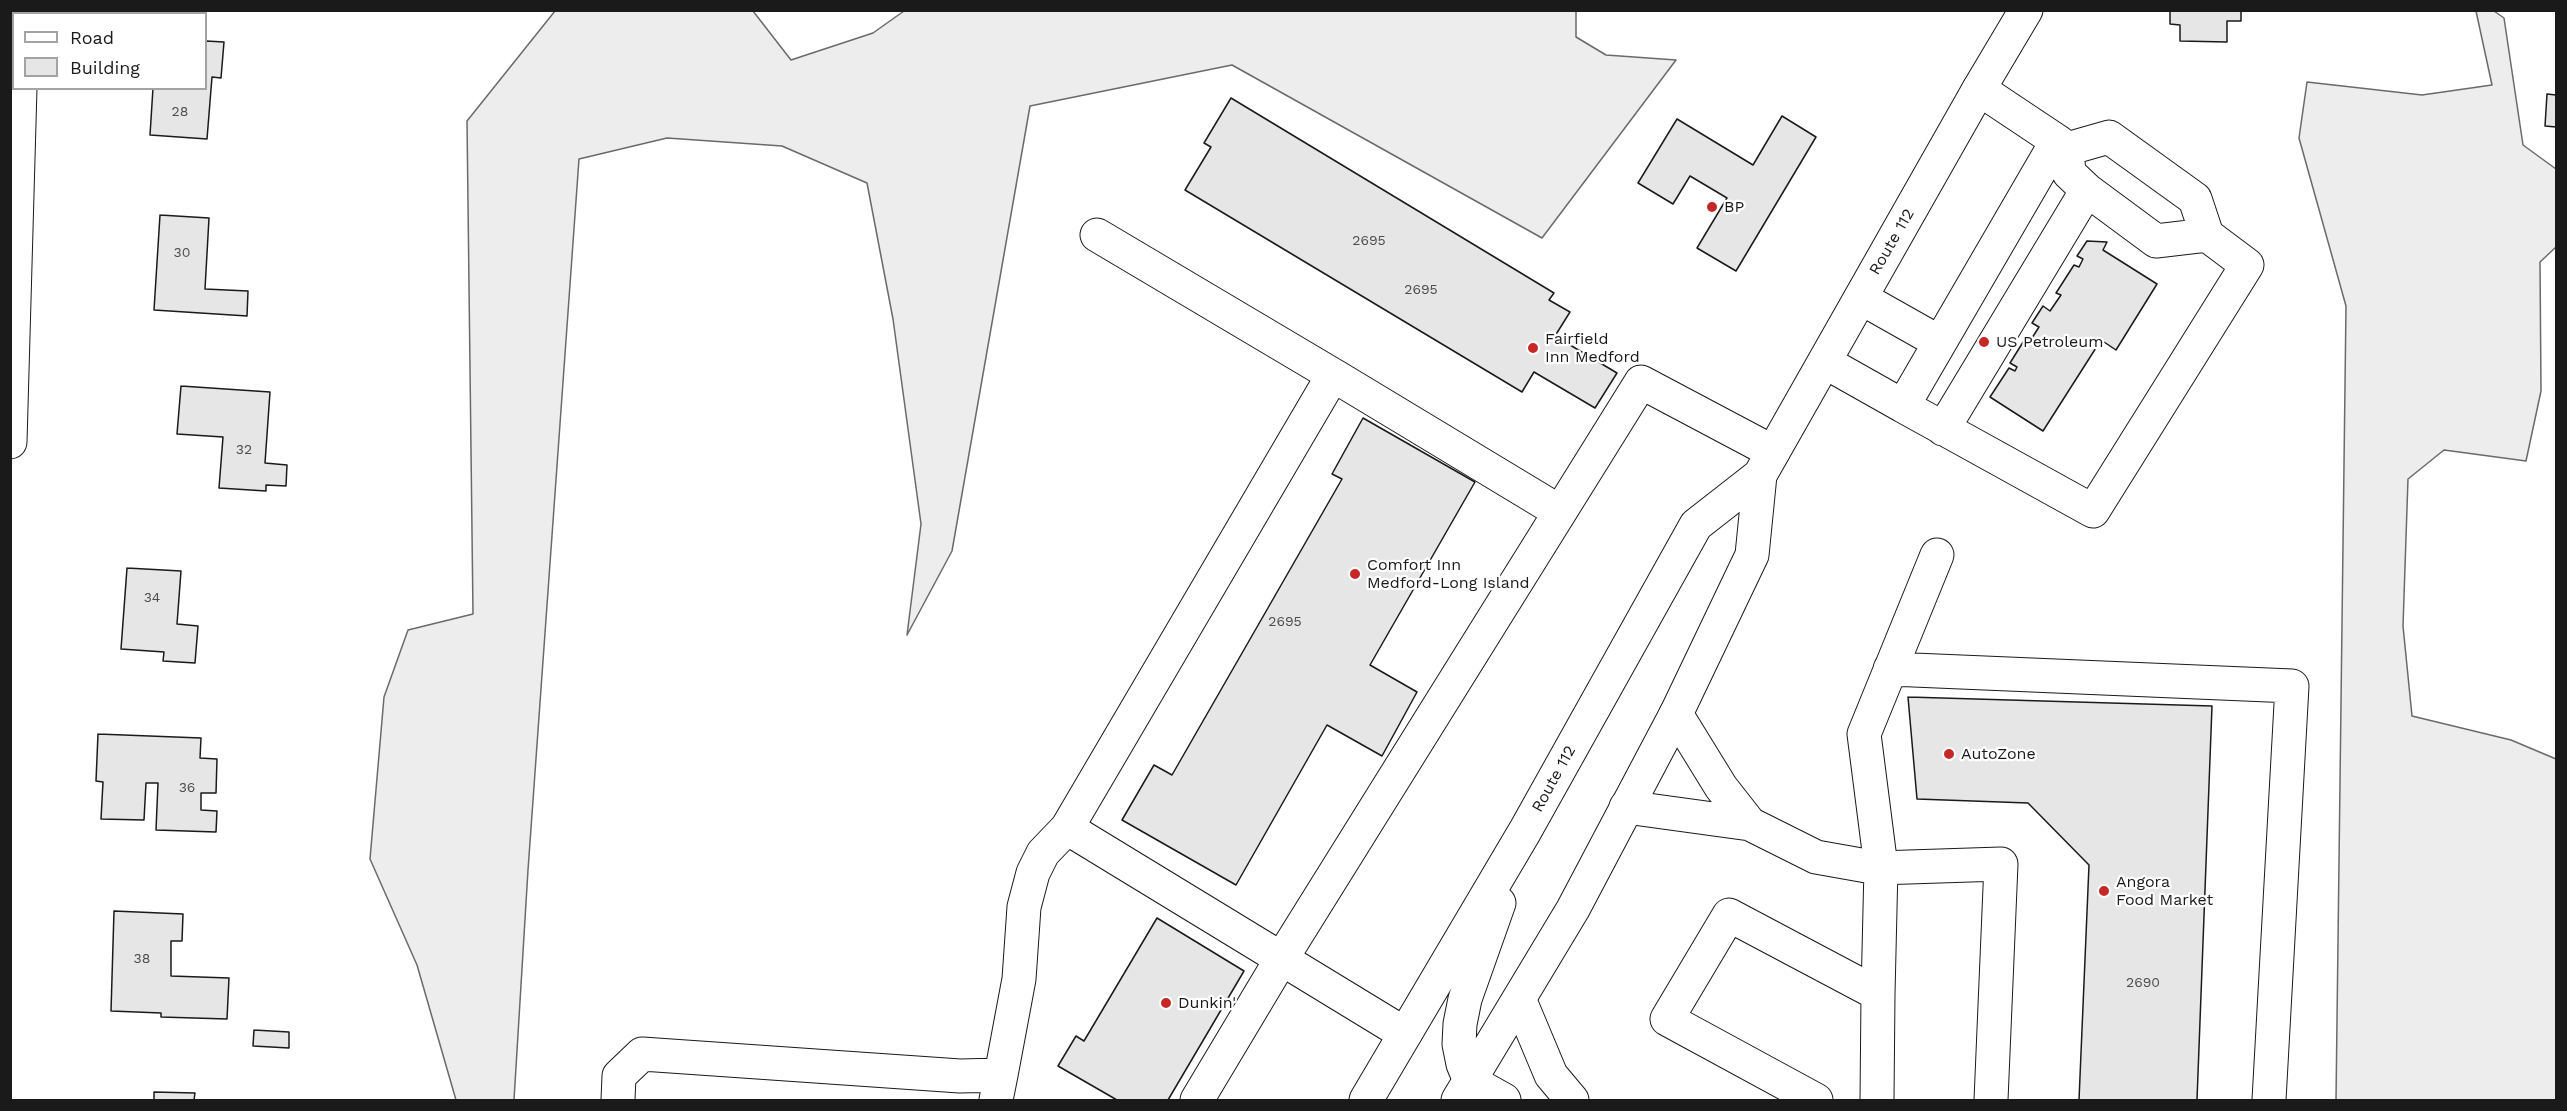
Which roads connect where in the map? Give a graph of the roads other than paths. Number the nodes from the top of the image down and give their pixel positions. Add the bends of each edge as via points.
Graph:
1 (2026, 10) edge
2 (1979, 89) junction
3 (20, 90) edge
4 (2062, 145) junction
5 (2088, 190) junction
6 (1096, 235) dead end
7 (2207, 236) junction
8 (1861, 298) junction
9 (1939, 342) junction
10 (1825, 362) junction
11 (1333, 375) junction
12 (1903, 406) junction
13 (1943, 429) junction
14 (10, 442) edge
15 (1767, 464) junction
16 (1560, 512) junction
17 (1937, 555) dead end
18 (1890, 669) junction
19 (1676, 714) junction
20 (1626, 807) junction
21 (1750, 824) junction
22 (1067, 828) junction
23 (1525, 831) junction
24 (1881, 867) junction
25 (1282, 958) junction
26 (1878, 994) junction
27 (1520, 1000) junction
28 (1406, 1034) junction
29 (998, 1088) edge
30 (1464, 1091) edge
31 (618, 1101) edge
32 (1197, 1101) edge
33 (1366, 1101) edge
34 (1504, 1101) edge
35 (1572, 1101) edge
36 (1816, 1101) edge
37 (1876, 1101) edge
38 (1991, 1101) edge
39 (2270, 1101) edge

1 - 2 main road, Route 112
2 - 4 main road
2 - 8 main road, Route 112
3 - 14 main road
4 - 5 main road via 2069,173
4 - 7 main road via 2109,137 2194,200
4 - 9 main road
5 - 7 main road via 2156,241
5 - 13 main road
6 - 11 main road
7 - 13 main road via 2247,265 2093,511
8 - 9 main road
8 - 10 main road, Route 112
9 - 12 main road
10 - 12 main road
10 - 15 main road, Route 112
11 - 16 main road
11 - 22 main road
12 - 13 main road
15 - 16 main road via 1641,382
15 - 19 main road, Route 112 via 1752,555
15 - 23 main road, Route 112 via 1696,525
16 - 25 main road
17 - 18 main road
18 - 24 main road via 1864,734
18 - 39 main road via 2292,686
19 - 20 main road, Route 112
19 - 21 main road via 1721,787
20 - 21 main road
20 - 27 main road, Route 112
21 - 24 main road via 1816,857
22 - 25 main road
22 - 29 main road via 1042,853 1030,884 1024,907 1019,979
23 - 28 main road, Route 112
23 - 30 main road via 1463,1007 1459,1044
24 - 26 main road
24 - 38 main road via 2001,864
25 - 28 main road
25 - 32 main road
26 - 36 main road via 1729,915 1667,1019
26 - 37 main road
27 - 30 main road, Route 112
27 - 35 main road via 1551,1075
28 - 33 main road, Route 112
29 - 31 main road via 960,1076 642,1054 619,1077
30 - 34 main road

